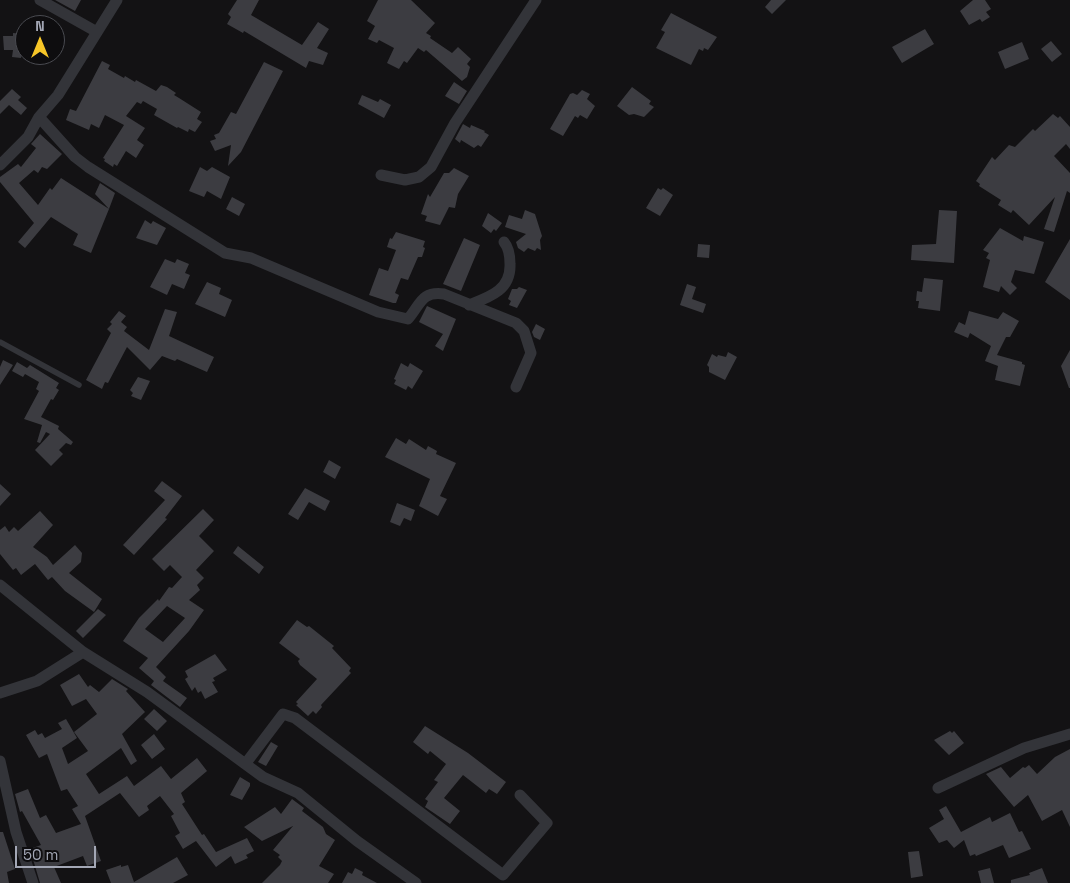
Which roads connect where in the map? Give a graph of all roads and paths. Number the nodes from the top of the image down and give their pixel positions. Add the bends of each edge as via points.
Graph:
1 (40, 0) edge
2 (117, 0) edge
3 (536, 0) edge
4 (98, 32) junction
5 (39, 117) junction
6 (0, 165) edge
7 (381, 175) dead end
8 (504, 242) dead end
9 (469, 305) junction
10 (0, 342) edge
11 (78, 385) dead end
12 (516, 387) dead end
13 (0, 584) edge
14 (83, 652) junction
15 (0, 693) edge
16 (1070, 734) edge
17 (0, 761) edge
18 (246, 763) junction
19 (938, 788) dead end
20 (520, 795) dead end
21 (33, 883) edge
22 (416, 883) edge

1 - 4 street
2 - 4 street
3 - 7 street via 455,123 431,167 419,178 405,180
4 - 5 street via 58,95
5 - 6 street via 28,137
5 - 9 street via 88,167 225,252 251,258 403,320 408,319 422,298 433,292
8 - 9 street via 510,275 504,287
9 - 12 street via 516,323 524,331 532,353
10 - 11 lane
13 - 14 street
14 - 15 street via 38,681
14 - 18 street via 147,692
16 - 19 street via 1024,748
17 - 21 street via 16,832
18 - 20 street via 283,714 295,718 503,875 547,823
18 - 22 street via 263,778 298,793

